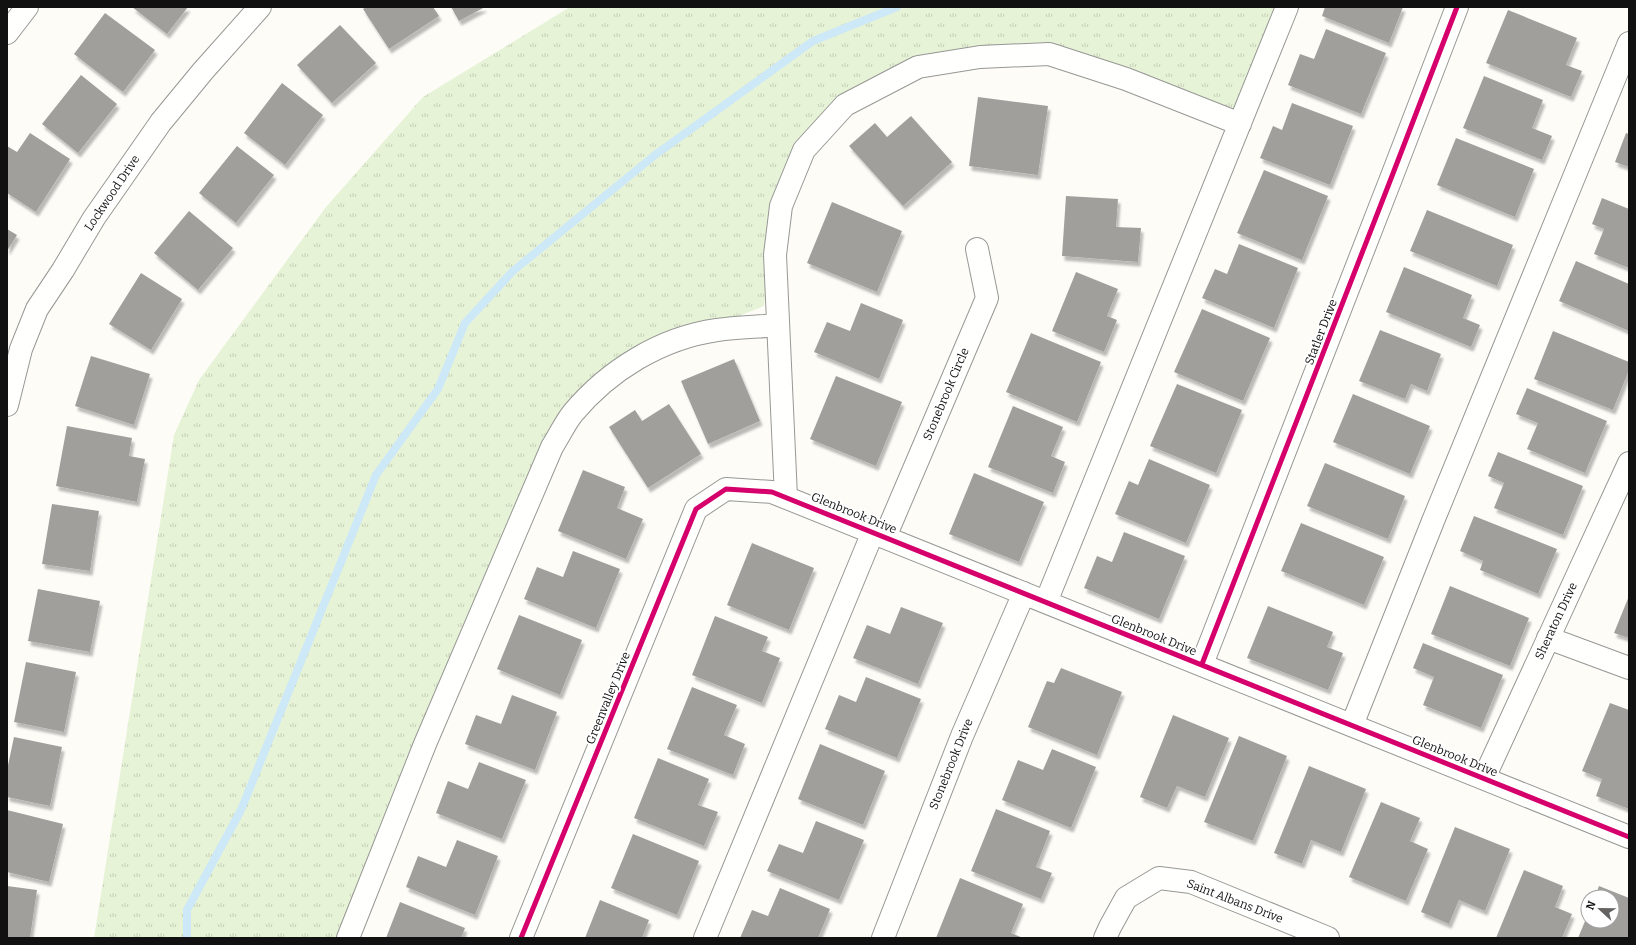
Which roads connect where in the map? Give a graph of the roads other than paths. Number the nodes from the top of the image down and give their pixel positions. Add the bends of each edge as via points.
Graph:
1 (27, 7) edge
2 (260, 7) edge
3 (1287, 7) edge
4 (1457, 7) edge
5 (7, 33) edge
6 (1629, 43) edge
7 (1240, 124) junction
8 (977, 248) dead end
9 (778, 325) junction
10 (7, 405) edge
11 (1629, 463) edge
12 (736, 488) joint
13 (786, 497) junction
14 (879, 534) junction
15 (1024, 593) junction
16 (1046, 602) junction
17 (1548, 638) junction
18 (1202, 664) junction
19 (1629, 668) edge
20 (1352, 725) junction
21 (1484, 778) junction
22 (1629, 837) edge
23 (1288, 930) edge
24 (348, 938) edge
25 (520, 938) edge
26 (705, 938) edge
27 (884, 938) edge
28 (1105, 938) edge
29 (1328, 938) edge

1 - 5 street
2 - 10 street, Lockwood Drive via 202,71 161,122 94,218 37,309 21,349
3 - 7 street
4 - 18 street, Statler Drive
6 - 20 street
7 - 9 street via 1126,79 1049,54 980,57 918,67 845,105 804,150 782,206 775,255
7 - 16 street
8 - 14 street, Stonebrook Circle via 987,298
9 - 13 street
9 - 24 street via 717,330 679,339 641,356 598,386 572,415 552,447 428,737
11 - 17 street, Sheraton Drive
12 - 13 street, Glenbrook Drive via 772,492
12 - 25 street, Greenvalley Drive via 726,489 696,509
13 - 14 street, Glenbrook Drive
14 - 15 street, Glenbrook Drive
14 - 26 street, Stonebrook Circle
15 - 16 street, Glenbrook Drive
15 - 27 street, Stonebrook Drive via 962,736
16 - 18 street, Glenbrook Drive
17 - 19 street
17 - 21 street, Sheraton Drive
18 - 20 street, Glenbrook Drive
20 - 21 street, Glenbrook Drive
21 - 22 street, Glenbrook Drive
23 - 28 street, Saint Albans Drive via 1191,882 1159,878 1126,898
23 - 29 street, Saint Albans Drive

